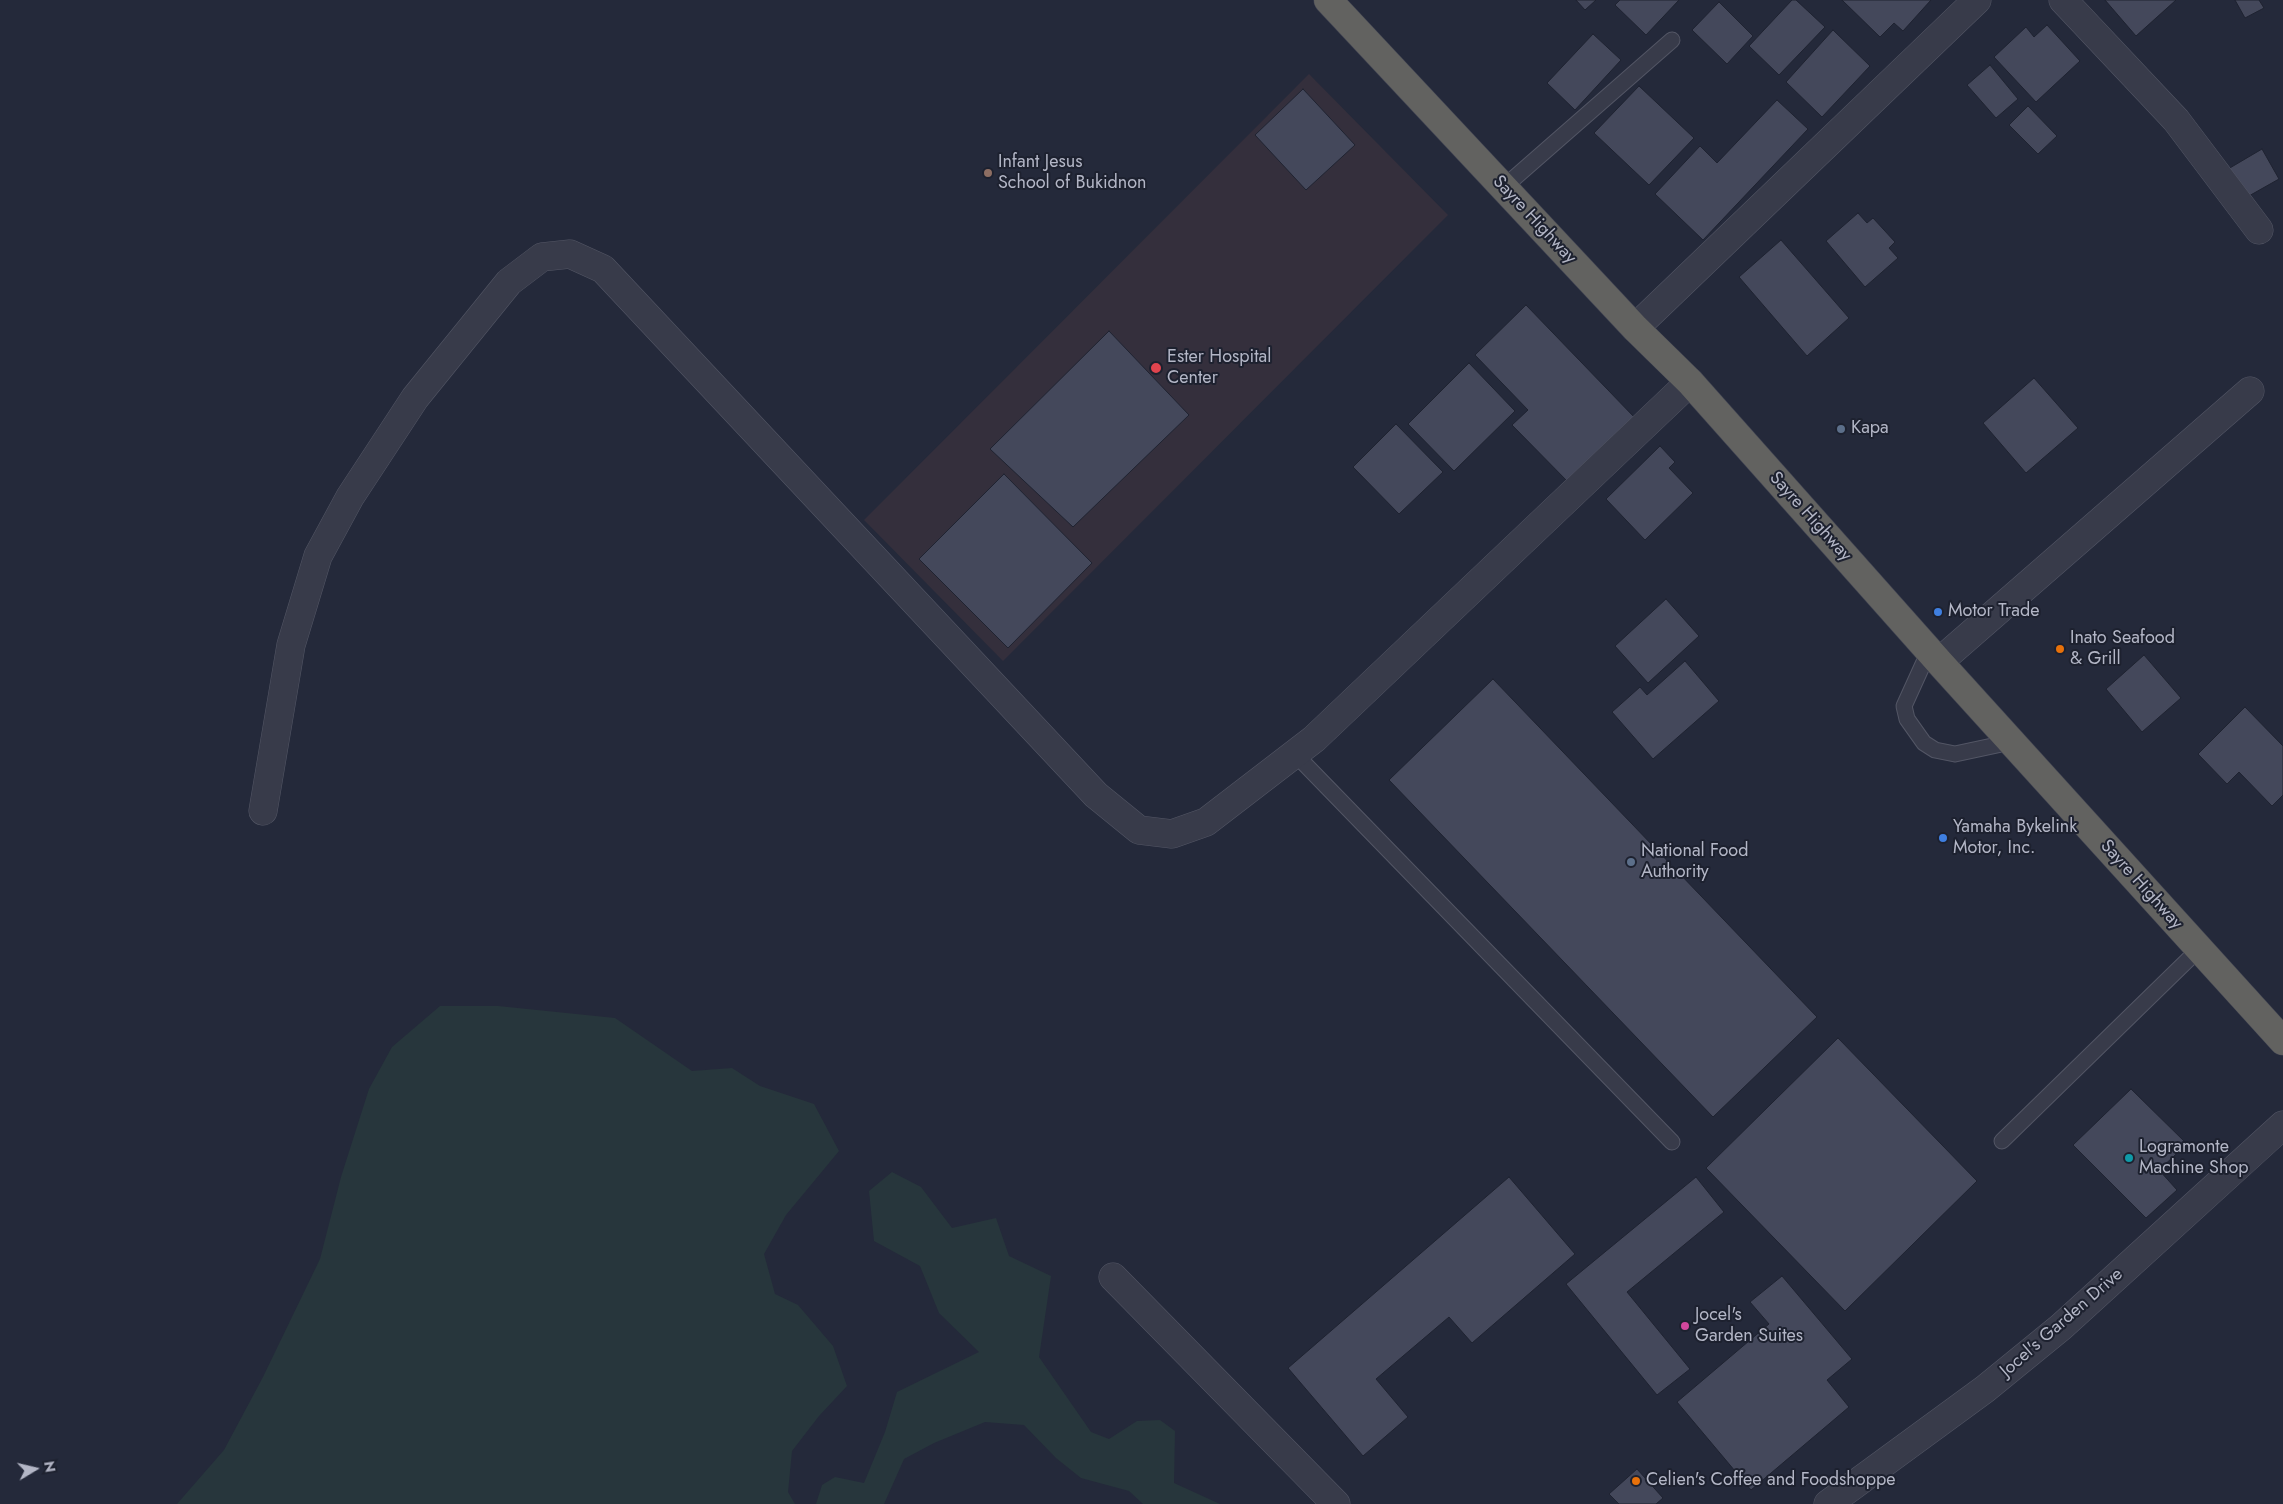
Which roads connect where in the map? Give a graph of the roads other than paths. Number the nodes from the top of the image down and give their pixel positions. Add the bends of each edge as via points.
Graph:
1 (1328, 0) edge
2 (1977, 0) edge
3 (2063, 0) edge
4 (1672, 40) dead end
5 (1504, 187) junction
6 (2259, 230) dead end
7 (1635, 328) junction
8 (1690, 382) junction
9 (2250, 390) dead end
10 (1934, 656) junction
11 (2012, 742) junction
12 (1295, 754) junction
13 (263, 811) dead end
14 (2199, 949) junction
15 (2283, 1041) edge
16 (2283, 1125) edge
17 (2002, 1141) dead end
18 (1672, 1142) dead end
19 (1113, 1277) dead end
20 (1336, 1504) edge
21 (1828, 1504) edge

1 - 5 highway, Sayre Highway
2 - 7 street
3 - 6 street via 2176,120
4 - 5 lane
5 - 7 highway, Sayre Highway
7 - 8 highway, Sayre Highway
8 - 10 highway, Sayre Highway
8 - 12 street
9 - 10 street
10 - 11 highway, Sayre Highway
10 - 11 lane via 1904,706 1907,719 1924,743 1935,750 1955,754
11 - 14 highway, Sayre Highway
12 - 13 street via 1206,822 1172,834 1140,830 1096,795 603,270 570,254 542,258 509,282 414,398 350,497 318,556 291,645
12 - 18 lane
14 - 15 highway, Sayre Highway
14 - 17 lane
16 - 21 street, Jocel's Garden Drive via 2061,1327 1984,1389
19 - 20 street

